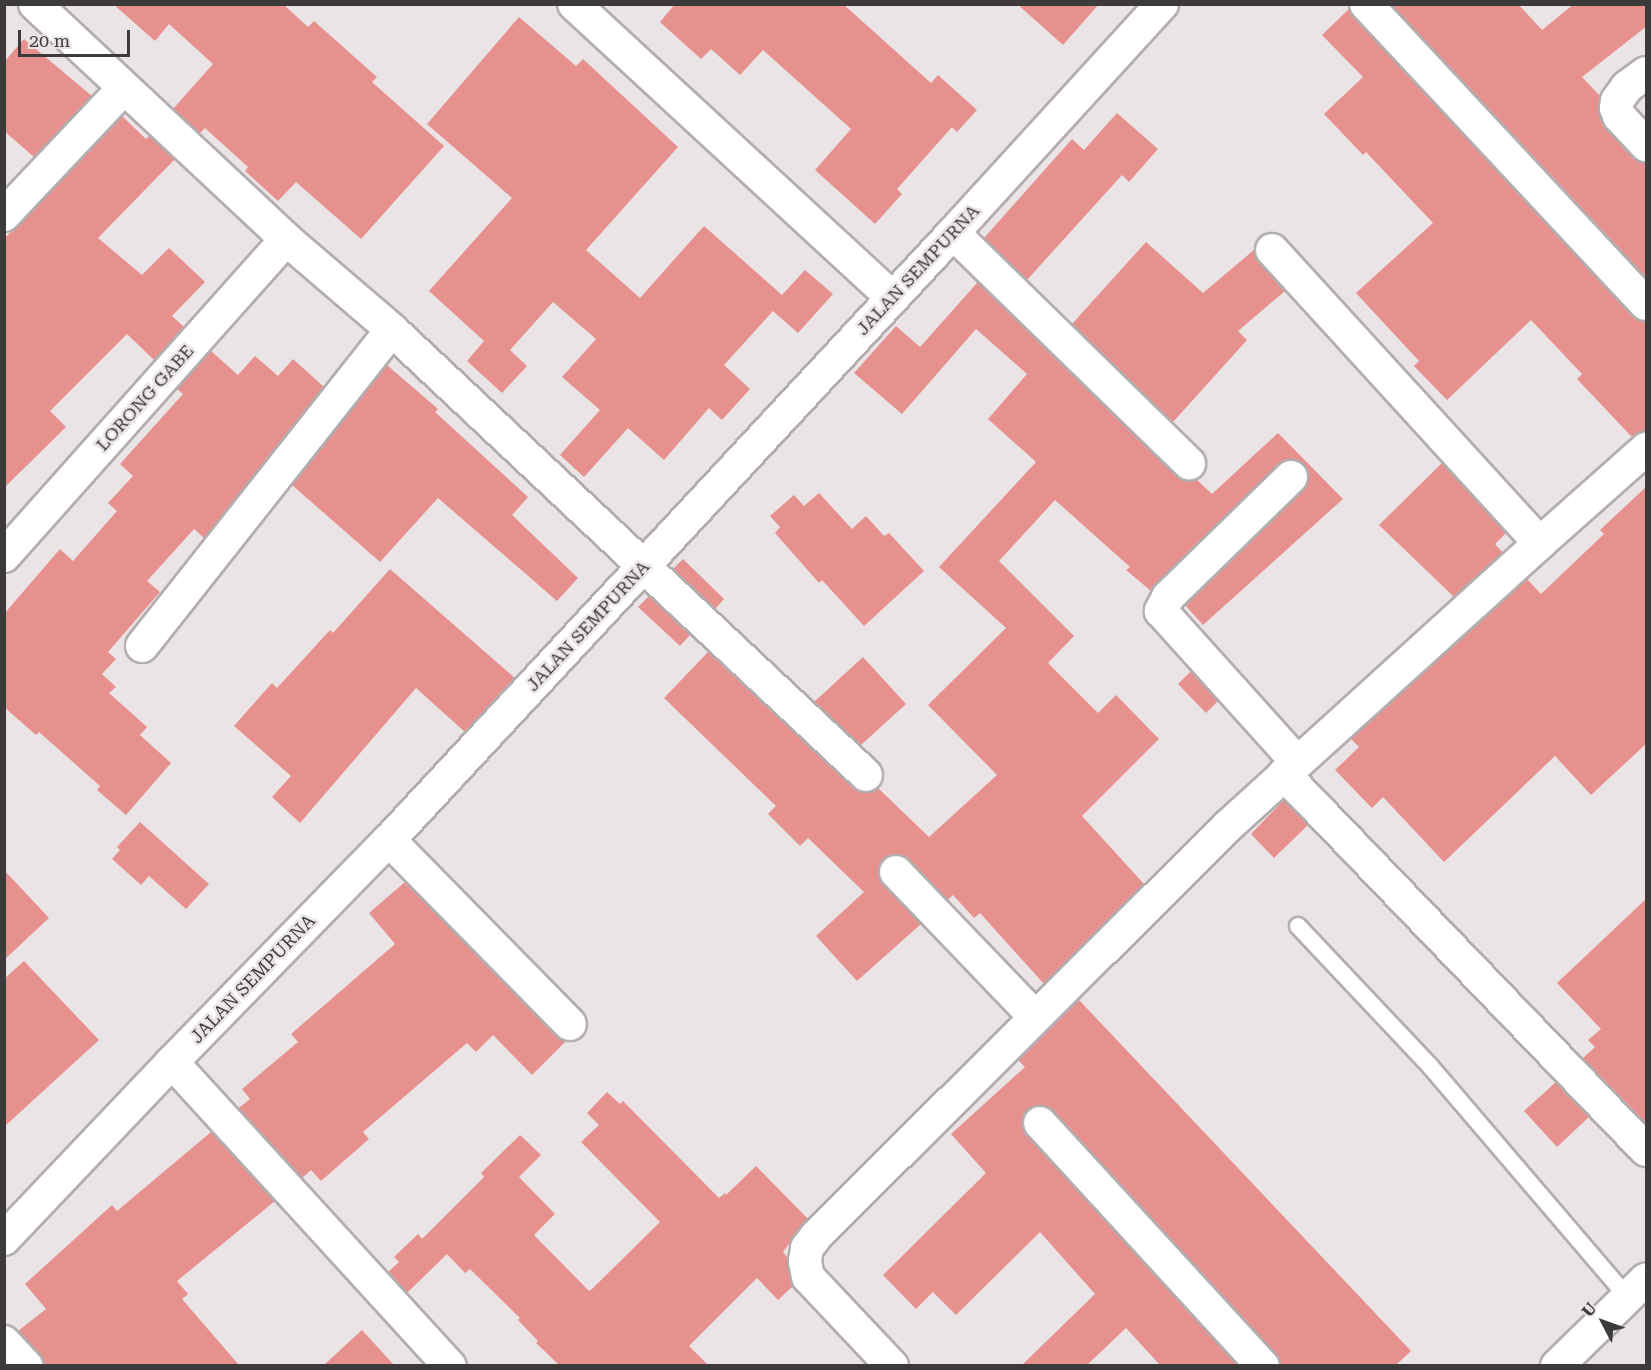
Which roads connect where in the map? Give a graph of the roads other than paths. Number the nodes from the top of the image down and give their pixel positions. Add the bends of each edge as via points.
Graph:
1 (35, 4) edge
2 (574, 4) edge
3 (1162, 4) edge
4 (1366, 4) edge
5 (1647, 74) edge
6 (123, 89) junction
7 (1647, 145) edge
8 (4, 215) edge
9 (953, 234) junction
10 (286, 239) junction
11 (1272, 250) dead end
12 (891, 297) junction
13 (1647, 304) edge
14 (392, 330) junction
15 (1647, 449) edge
16 (1189, 463) dead end
17 (1291, 477) dead end
18 (1540, 543) junction
19 (4, 556) edge
20 (645, 565) junction
21 (142, 646) dead end
22 (1290, 768) junction
23 (866, 775) dead end
24 (389, 840) junction
25 (896, 872) dead end
26 (1298, 926) dead end
27 (1035, 1017) junction
28 (570, 1024) dead end
29 (172, 1062) junction
30 (1040, 1123) dead end
31 (1647, 1150) edge
32 (4, 1239) edge
33 (1637, 1288) edge
34 (4, 1342) edge
35 (26, 1365) edge
36 (450, 1365) edge
37 (892, 1365) edge
38 (1263, 1365) edge
39 (1557, 1365) edge

1 - 6 street
2 - 12 street
3 - 9 street, JALAN SEMPURNA
4 - 13 street
5 - 7 street via 1627,87 1616,108
6 - 8 street
6 - 10 street
9 - 12 street, JALAN SEMPURNA
9 - 16 street
10 - 14 street
10 - 19 street, LORONG GABE
11 - 18 street
12 - 20 street, JALAN SEMPURNA
14 - 20 street
14 - 21 street
15 - 18 street
17 - 22 street via 1168,597 1161,611
18 - 22 street
20 - 23 street
20 - 24 street, JALAN SEMPURNA
22 - 27 street
22 - 31 street
24 - 28 street
24 - 29 street, JALAN SEMPURNA
25 - 27 street
26 - 33 lane
27 - 37 street via 807,1248 808,1277
29 - 32 street, JALAN SEMPURNA
29 - 36 street
30 - 38 street
33 - 39 street
34 - 35 street

